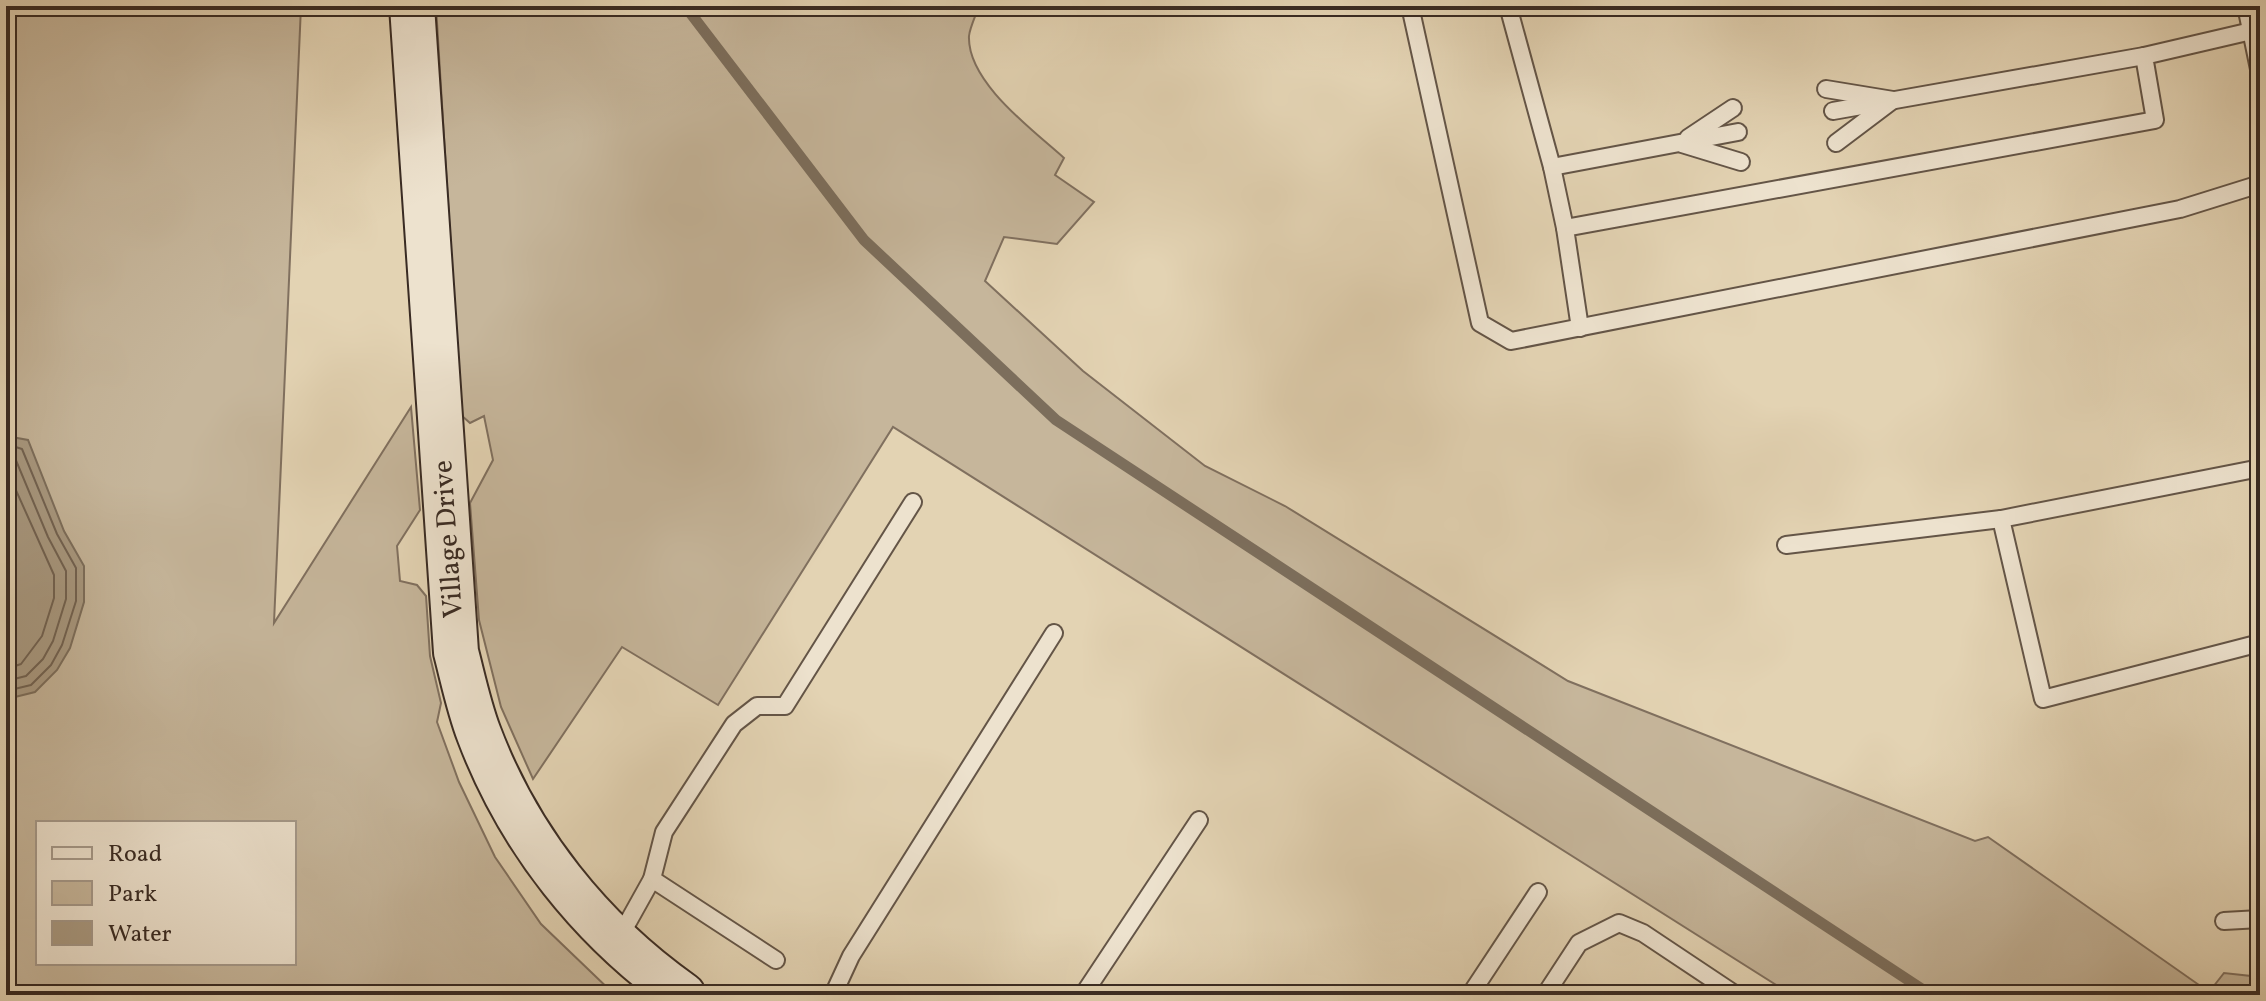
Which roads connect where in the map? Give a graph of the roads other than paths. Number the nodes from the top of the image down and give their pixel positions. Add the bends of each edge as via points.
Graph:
1 (412, 6) edge
2 (1410, 6) edge
3 (1508, 6) edge
4 (2246, 6) edge
5 (2256, 30) edge
6 (2144, 56) junction
7 (2260, 74) edge
8 (1826, 89) dead end
9 (1893, 100) junction
10 (1733, 108) dead end
11 (1833, 111) dead end
12 (1738, 132) dead end
13 (1680, 143) junction
14 (1836, 143) dead end
15 (1741, 162) dead end
16 (1552, 167) junction
17 (2260, 184) edge
18 (1565, 228) junction
19 (1580, 328) junction
20 (2260, 468) edge
21 (913, 502) dead end
22 (2001, 519) junction
23 (1786, 545) dead end
24 (1054, 633) dead end
25 (2260, 643) edge
26 (1199, 820) dead end
27 (652, 879) junction
28 (1538, 892) dead end
29 (2260, 919) edge
30 (2224, 921) dead end
31 (617, 941) junction
32 (776, 960) dead end
33 (683, 995) edge
34 (833, 995) edge
35 (1083, 995) edge
36 (1470, 995) edge
37 (1545, 995) edge
38 (1736, 995) edge

1 - 31 street, Village Drive via 456,652 478,733 510,804 546,861
2 - 19 lane via 1480,323 1511,341
3 - 16 lane
4 - 5 lane
5 - 6 lane
5 - 7 lane
6 - 9 lane
6 - 18 lane via 2155,120
8 - 9 lane
9 - 11 lane
9 - 14 lane
10 - 13 lane
12 - 13 lane
13 - 15 lane
13 - 16 lane
16 - 18 lane
17 - 19 lane via 2180,209
18 - 19 lane
20 - 22 lane
21 - 27 lane via 785,706 757,706 734,724 664,832
22 - 23 lane
22 - 25 lane via 2043,699
24 - 34 lane via 851,956
26 - 35 lane
27 - 31 lane
27 - 32 lane
28 - 36 lane
29 - 30 lane
31 - 33 street, Village Drive
37 - 38 lane via 1579,943 1619,923 1643,933

